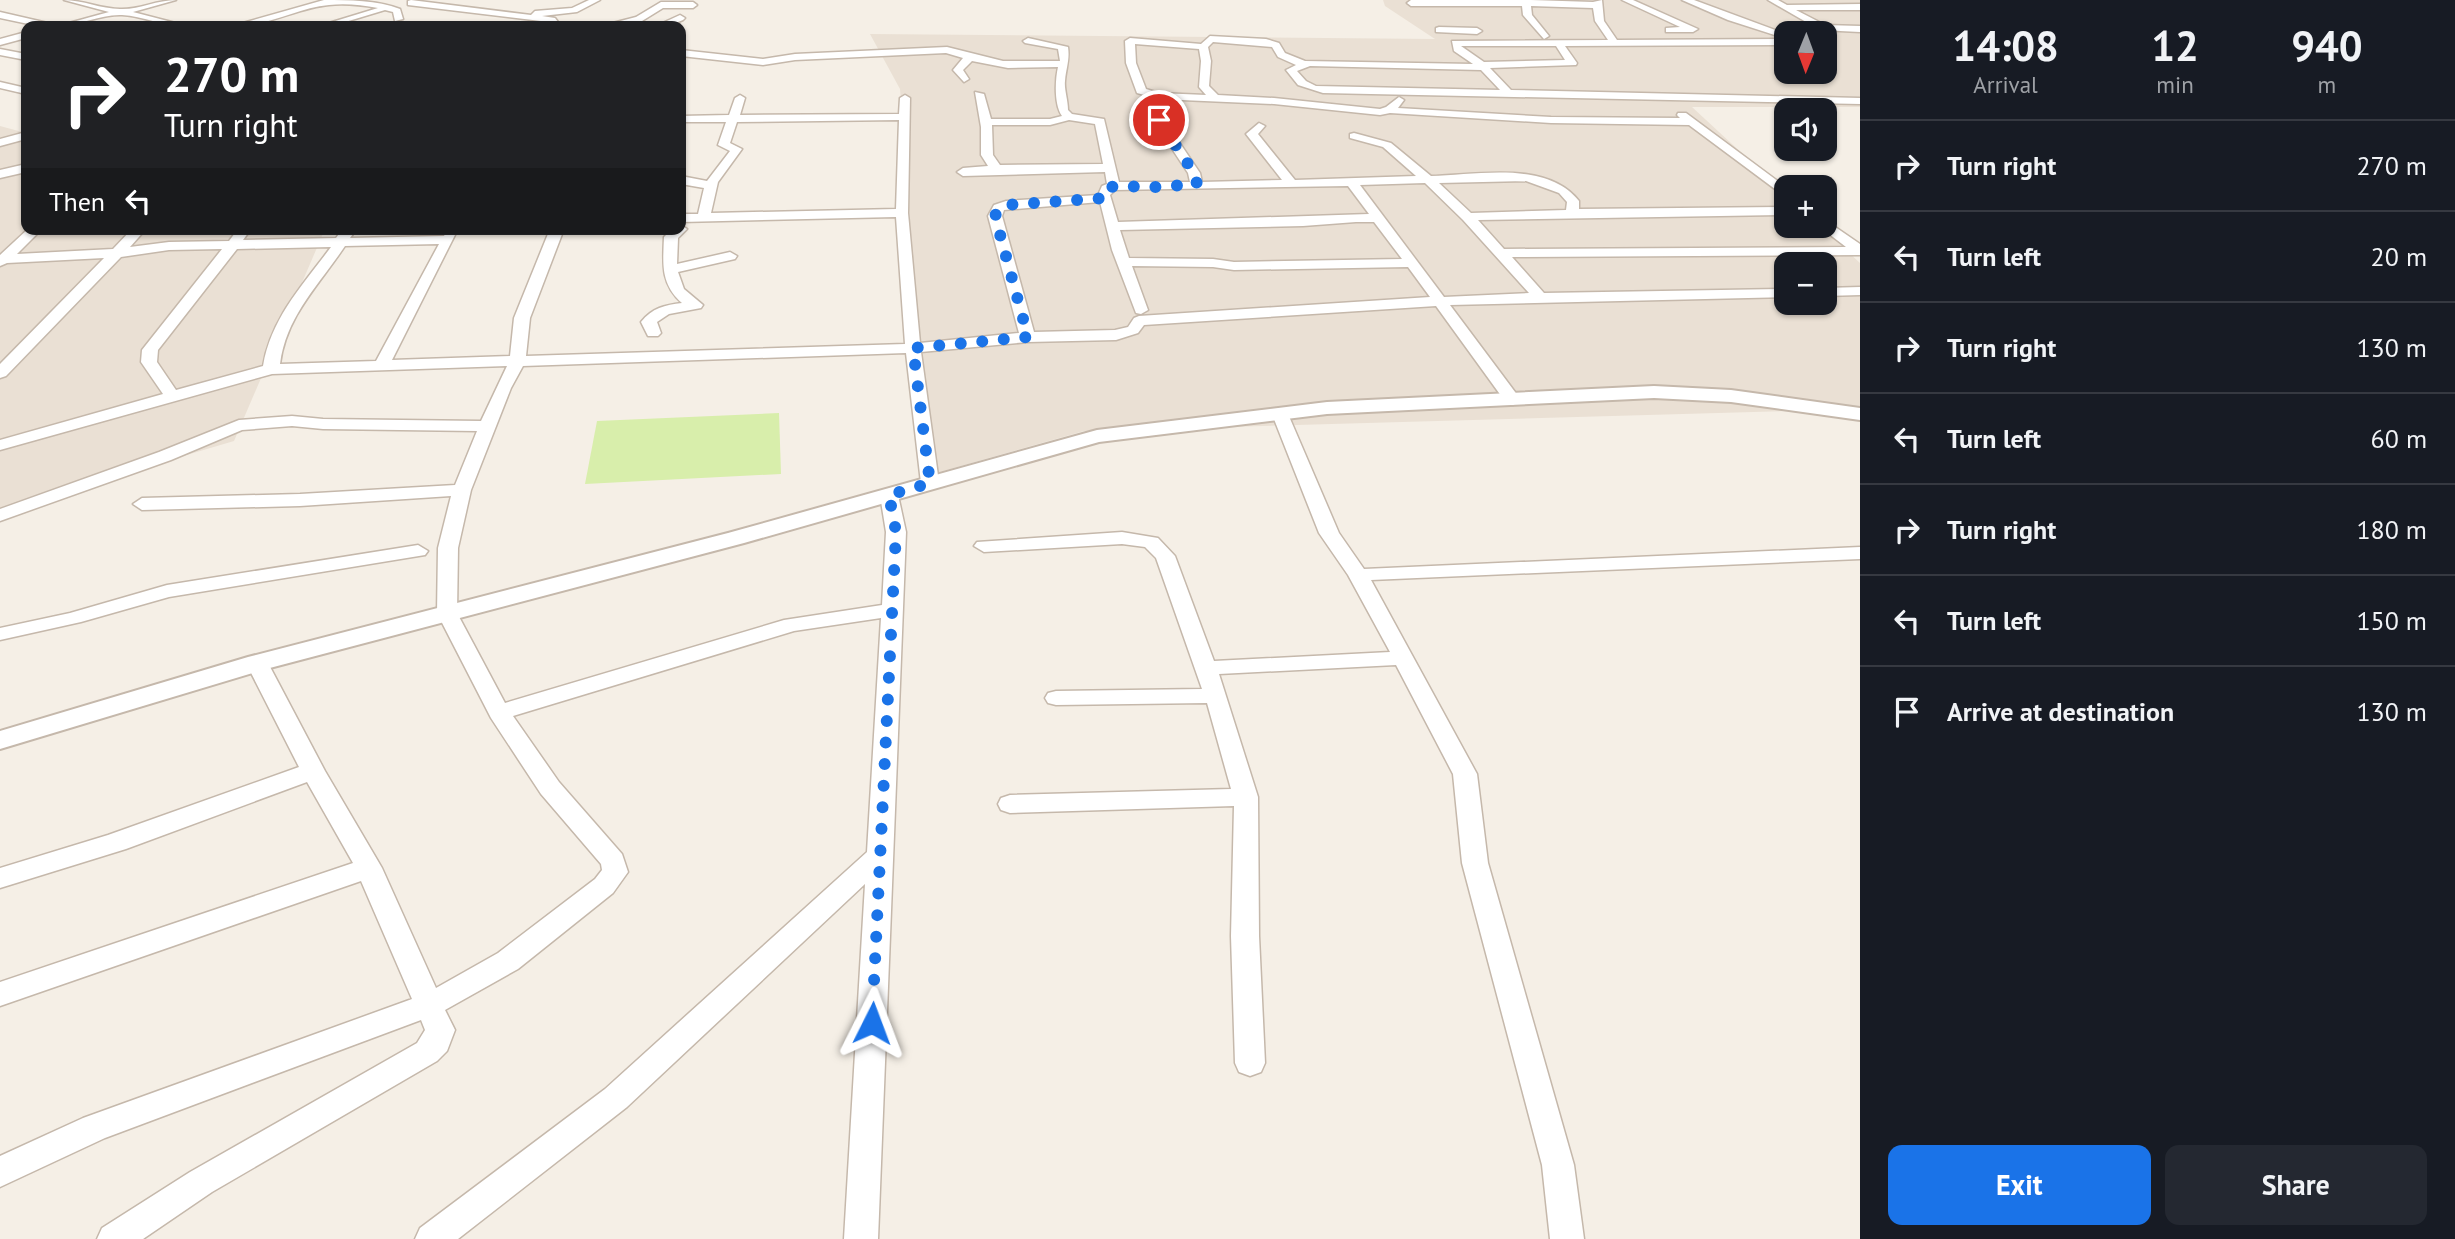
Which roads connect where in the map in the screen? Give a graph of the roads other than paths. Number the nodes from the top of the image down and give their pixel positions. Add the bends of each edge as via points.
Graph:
1 (68, 0) edge
2 (173, 0) edge
3 (596, 0) edge
4 (1626, 0) edge
5 (1772, 0) edge
6 (332, 1) edge
7 (416, 1) edge
8 (1472, 1) edge
9 (1526, 2) edge
10 (1685, 2) edge
11 (1411, 3) dead end
12 (1597, 3) edge
13 (693, 5) dead end
14 (1664, 5) dead end
15 (1637, 6) junction
16 (1785, 7) junction
17 (1860, 7) edge
18 (391, 8) junction
19 (444, 8) junction
20 (121, 13) junction
21 (0, 15) edge
22 (1799, 15) junction
23 (1860, 15) edge
24 (360, 16) junction
25 (516, 16) junction
26 (1516, 17) dead end
27 (1529, 17) junction
28 (419, 18) dead end
29 (680, 18) dead end
30 (27, 21) edge
31 (85, 21) edge
32 (159, 21) edge
33 (256, 21) edge
34 (342, 21) edge
35 (389, 21) edge
36 (400, 21) edge
37 (553, 21) edge
38 (633, 21) edge
39 (673, 21) edge
40 (1693, 29) junction
41 (1860, 29) edge
42 (1440, 30) dead end
43 (1657, 30) dead end
44 (1489, 31) dead end
45 (1526, 32) dead end
46 (1610, 33) dead end
47 (1774, 34) edge
48 (21, 37) edge
49 (1774, 39) edge
50 (1028, 41) dead end
51 (1558, 42) junction
52 (1738, 42) junction
53 (0, 43) edge
54 (1203, 47) junction
55 (0, 52) edge
56 (686, 54) edge
57 (21, 56) edge
58 (970, 57) junction
59 (1303, 64) junction
60 (1064, 65) junction
61 (1483, 66) junction
62 (964, 79) dead end
63 (0, 85) edge
64 (21, 90) edge
65 (1410, 92) junction
66 (1508, 93) junction
67 (979, 94) dead end
68 (1662, 97) junction
69 (740, 98) dead end
70 (905, 98) dead end
71 (1215, 98) junction
72 (1860, 101) edge
73 (1390, 110) junction
74 (902, 117) junction
75 (1069, 117) junction
76 (686, 118) edge
77 (733, 118) junction
78 (1159, 120) dead end
79 (1691, 122) junction
80 (985, 123) junction
81 (1259, 126) dead end
82 (0, 127) edge
83 (21, 133) edge
84 (21, 136) edge
85 (1353, 136) dead end
86 (0, 143) edge
87 (1111, 168) junction
88 (21, 169) edge
89 (996, 169) junction
90 (963, 172) dead end
91 (0, 175) edge
92 (1428, 180) junction
93 (686, 181) edge
94 (1351, 181) junction
95 (15, 183) dead end
96 (1292, 183) junction
97 (1197, 184) junction
98 (1774, 184) edge
99 (710, 185) junction
100 (1114, 186) junction
101 (1105, 198) junction
102 (1774, 211) edge
103 (1572, 212) junction
104 (902, 213) junction
105 (704, 217) junction
106 (1468, 217) junction
107 (686, 218) edge
108 (1378, 218) junction
109 (1112, 226) junction
110 (1837, 233) edge
111 (29, 235) edge
112 (134, 235) edge
113 (239, 235) edge
114 (398, 235) edge
115 (449, 235) edge
116 (555, 235) edge
117 (673, 235) edge
118 (345, 236) edge
119 (231, 244) junction
120 (1860, 251) edge
121 (117, 253) junction
122 (1500, 253) junction
123 (730, 256) dead end
124 (1, 260) edge
125 (1124, 262) junction
126 (1412, 262) junction
127 (669, 270) junction
128 (1860, 291) edge
129 (1837, 292) edge
130 (1774, 293) edge
131 (1540, 298) junction
132 (1440, 303) junction
133 (1142, 310) dead end
134 (653, 333) dead end
135 (1028, 337) junction
136 (913, 348) junction
137 (518, 360) junction
138 (382, 365) junction
139 (271, 369) junction
140 (0, 373) edge
141 (172, 396) junction
142 (1731, 396) junction
143 (1513, 400) junction
144 (1280, 414) junction
145 (1749, 414) junction
146 (1860, 414) edge
147 (487, 426) junction
148 (1860, 427) edge
149 (0, 446) edge
150 (930, 483) junction
151 (462, 490) junction
152 (889, 495) junction
153 (142, 504) dead end
154 (0, 515) edge
155 (984, 546) dead end
156 (418, 551) dead end
157 (1860, 553) edge
158 (1358, 575) junction
159 (892, 610) junction
160 (447, 613) junction
161 (0, 634) edge
162 (1403, 658) junction
163 (257, 663) junction
164 (1206, 668) junction
165 (1216, 696) junction
166 (1056, 698) dead end
167 (499, 713) junction
168 (0, 740) edge
169 (313, 771) junction
170 (1246, 797) junction
171 (1010, 804) dead end
172 (878, 857) junction
173 (369, 868) junction
174 (0, 878) edge
175 (0, 994) edge
176 (429, 1005) junction
177 (1250, 1063) dead end
178 (0, 1172) edge
179 (114, 1239) edge
180 (432, 1239) edge
181 (861, 1239) edge
182 (1567, 1239) edge

1 - 20 street
2 - 20 street
3 - 25 street via 574,9
4 - 15 street
5 - 16 street
6 - 18 street
6 - 33 street
7 - 18 street
7 - 19 street
8 - 9 street
8 - 11 street
9 - 12 street
9 - 27 street
10 - 47 street
12 - 46 street via 1596,16
13 - 38 street via 661,5
14 - 15 street
15 - 40 street
16 - 17 street
16 - 22 street
18 - 24 street
18 - 36 street
19 - 25 street
19 - 28 street
20 - 31 street
20 - 32 street
21 - 30 street
22 - 23 street
22 - 41 street via 1824,28
24 - 34 street
24 - 35 street
25 - 37 street
26 - 27 street
27 - 45 street via 1541,34
29 - 39 street
40 - 43 street
40 - 52 street
42 - 44 street
48 - 53 street
49 - 52 street
50 - 60 street via 1063,47
51 - 52 street
51 - 61 street via 1573,62
51 - 61 street via 1455,43 1457,50
54 - 59 street via 1210,39 1266,42 1276,45 1281,55
54 - 71 street via 1204,87
54 - 71 street via 1130,41 1131,62 1141,91
55 - 57 street
56 - 58 street via 763,62 947,50
58 - 60 street via 999,64
58 - 62 street via 958,71
59 - 61 street
59 - 65 street via 1291,70 1298,83 1308,88
60 - 75 street via 1059,84 1063,110
61 - 66 street
63 - 64 street
65 - 66 street
65 - 73 street via 1401,95
66 - 68 street
67 - 80 street
68 - 72 street
68 - 79 street
69 - 77 street
70 - 74 street
71 - 73 street
73 - 79 street via 1551,120
74 - 77 street
74 - 104 street
75 - 80 street via 1050,122
75 - 87 street via 1100,121
76 - 77 street
77 - 99 street via 724,145 736,149 734,157
78 - 97 street
79 - 98 street
80 - 89 street via 987,155
81 - 96 street via 1252,134
82 - 83 street
84 - 86 street
85 - 92 street via 1379,141
87 - 89 street
87 - 100 street
88 - 91 street
89 - 90 street
91 - 95 street
92 - 94 street
92 - 103 street via 1539,179 1563,190 1573,201
92 - 106 street
93 - 99 street
94 - 96 street
94 - 108 street
96 - 97 street
97 - 100 street
99 - 105 street
100 - 101 street via 1106,190
101 - 109 street
101 - 135 street via 999,208 995,216
102 - 103 street
103 - 106 street
104 - 105 street
104 - 136 street
105 - 107 street
106 - 122 street
108 - 109 street
108 - 126 street
109 - 125 street
110 - 120 street
111 - 124 street
112 - 121 street
113 - 119 street
114 - 118 street
115 - 138 street
116 - 137 street via 522,318
117 - 127 street
118 - 119 street
118 - 139 street via 282,323
119 - 121 street
119 - 141 street via 150,350 149,362
120 - 122 street
121 - 124 street
121 - 140 street
122 - 131 street
123 - 127 street
125 - 126 street via 1234,266
125 - 133 street
126 - 132 street
127 - 134 street via 678,290 696,305 653,315 649,322
128 - 129 street
130 - 131 street
131 - 132 street
132 - 135 street via 1139,321 1133,330 1116,335
132 - 143 street
135 - 136 street
136 - 137 street
136 - 150 street
137 - 138 street
137 - 147 street
138 - 139 street
139 - 141 street
141 - 149 street
142 - 143 street via 1654,393
142 - 145 street
142 - 146 street
143 - 144 street
143 - 145 street
144 - 150 street via 1097,436
144 - 158 street via 1329,533
145 - 148 street
147 - 151 street
147 - 154 street via 292,421 239,425
150 - 152 street
151 - 153 street
151 - 160 street via 448,548
152 - 159 street via 896,532
152 - 160 street
155 - 164 street via 1122,538 1151,542 1168,563
156 - 161 street via 167,591
157 - 158 street
158 - 162 street
159 - 167 street via 791,625
159 - 172 street
160 - 163 street
160 - 167 street
162 - 164 street
162 - 182 street via 1465,774 1475,863 1558,1166
163 - 168 street
163 - 169 street
164 - 165 street
165 - 166 street
165 - 170 street
167 - 176 street via 551,788 613,861 615,872 604,886 508,961
169 - 173 street
169 - 174 street via 117,842
170 - 171 street
170 - 177 street
172 - 180 street via 616,1098
172 - 181 street
173 - 175 street
173 - 176 street
176 - 178 street via 94,1128
176 - 179 street via 440,1030 437,1042 427,1052 201,1182

